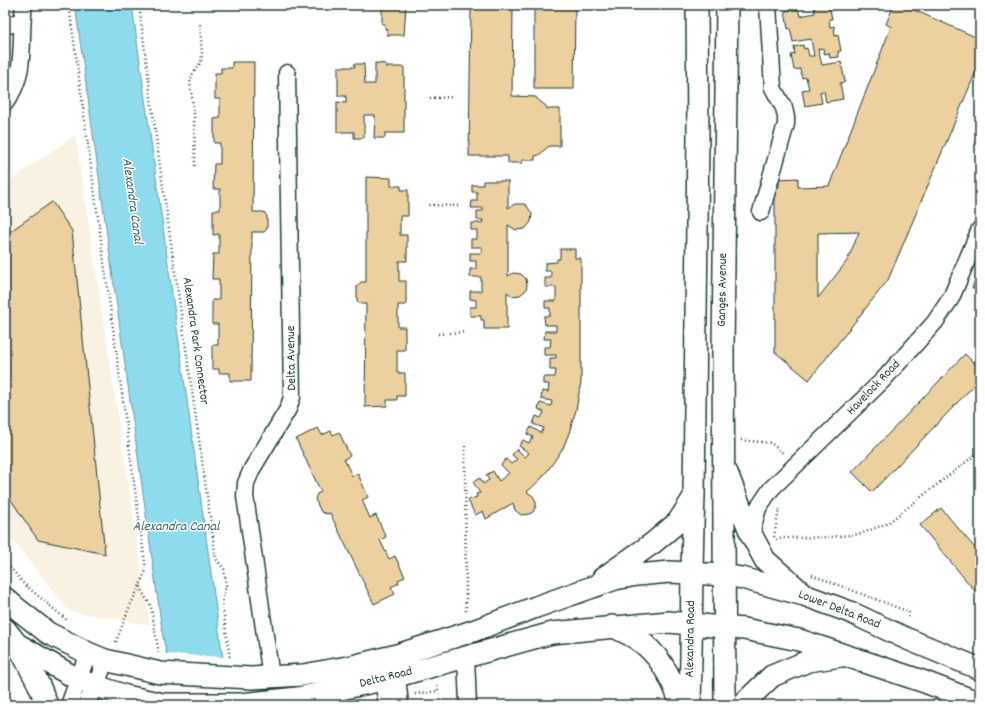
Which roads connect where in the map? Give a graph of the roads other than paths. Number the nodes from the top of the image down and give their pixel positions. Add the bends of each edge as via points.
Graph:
1 (24, 5) edge
2 (697, 5) edge
3 (727, 5) edge
4 (768, 5) edge
5 (22, 21) junction
6 (5, 26) edge
7 (287, 73) dead end
8 (5, 103) edge
9 (761, 212) dead end
10 (980, 229) edge
11 (723, 463) junction
12 (694, 497) junction
13 (751, 534) junction
14 (691, 573) junction
15 (724, 575) junction
16 (586, 589) junction
17 (804, 595) junction
18 (5, 598) edge
19 (691, 623) junction
20 (612, 626) junction
21 (725, 627) junction
22 (11, 637) edge
23 (848, 655) junction
24 (97, 657) junction
25 (466, 657) junction
26 (980, 669) edge
27 (246, 678) junction
28 (390, 678) junction
29 (88, 683) junction
30 (255, 702) junction
31 (980, 703) edge
32 (162, 704) edge
33 (47, 705) edge
34 (69, 705) edge
35 (85, 705) edge
36 (387, 705) edge
37 (400, 705) edge
38 (468, 705) edge
39 (681, 705) edge
40 (690, 705) edge
41 (725, 705) edge
42 (745, 705) edge

1 - 5 street
2 - 12 main road, Ganges Avenue
3 - 11 main road, Ganges Avenue
4 - 9 street via 773,88 784,108 786,124
5 - 6 street
5 - 8 street via 22,63 18,78
7 - 27 street, Delta Avenue via 292,397 288,409 246,483
10 - 13 street, Havelock Road via 951,298 935,322 883,380 772,489 758,508
11 - 13 main road
11 - 15 main road, Ganges Avenue
12 - 14 main road, Ganges Avenue
12 - 16 main road via 678,522 653,543
13 - 17 main road via 765,560
14 - 15 main road, Lower Delta Road
14 - 16 main road, Delta Road via 638,575 615,579
14 - 19 main road, Alexandra Road
15 - 17 main road, Lower Delta Road
15 - 21 main road
16 - 27 main road, Delta Road via 440,642 353,666 303,675
17 - 26 main road, Lower Delta Road via 850,612
18 - 24 main road, Delta Road via 48,633
19 - 20 main road, Delta Road
19 - 21 main road
19 - 40 main road, Alexandra Road
20 - 25 main road, Delta Road via 552,632
20 - 39 main road via 637,639 652,651 672,680
21 - 23 main road via 799,640
21 - 41 main road
22 - 29 main road, Delta Road
22 - 33 main road via 39,684
23 - 31 main road
23 - 42 main road via 808,661 772,676
24 - 27 main road, Delta Road via 164,673
24 - 29 street
25 - 28 main road, Delta Road
25 - 38 street
27 - 30 main road via 247,695
28 - 30 main road, Delta Road via 298,698
28 - 36 street
28 - 37 street
29 - 32 main road, Delta Road via 126,696
29 - 34 street
29 - 35 street
30 - 32 main road, Delta Road

